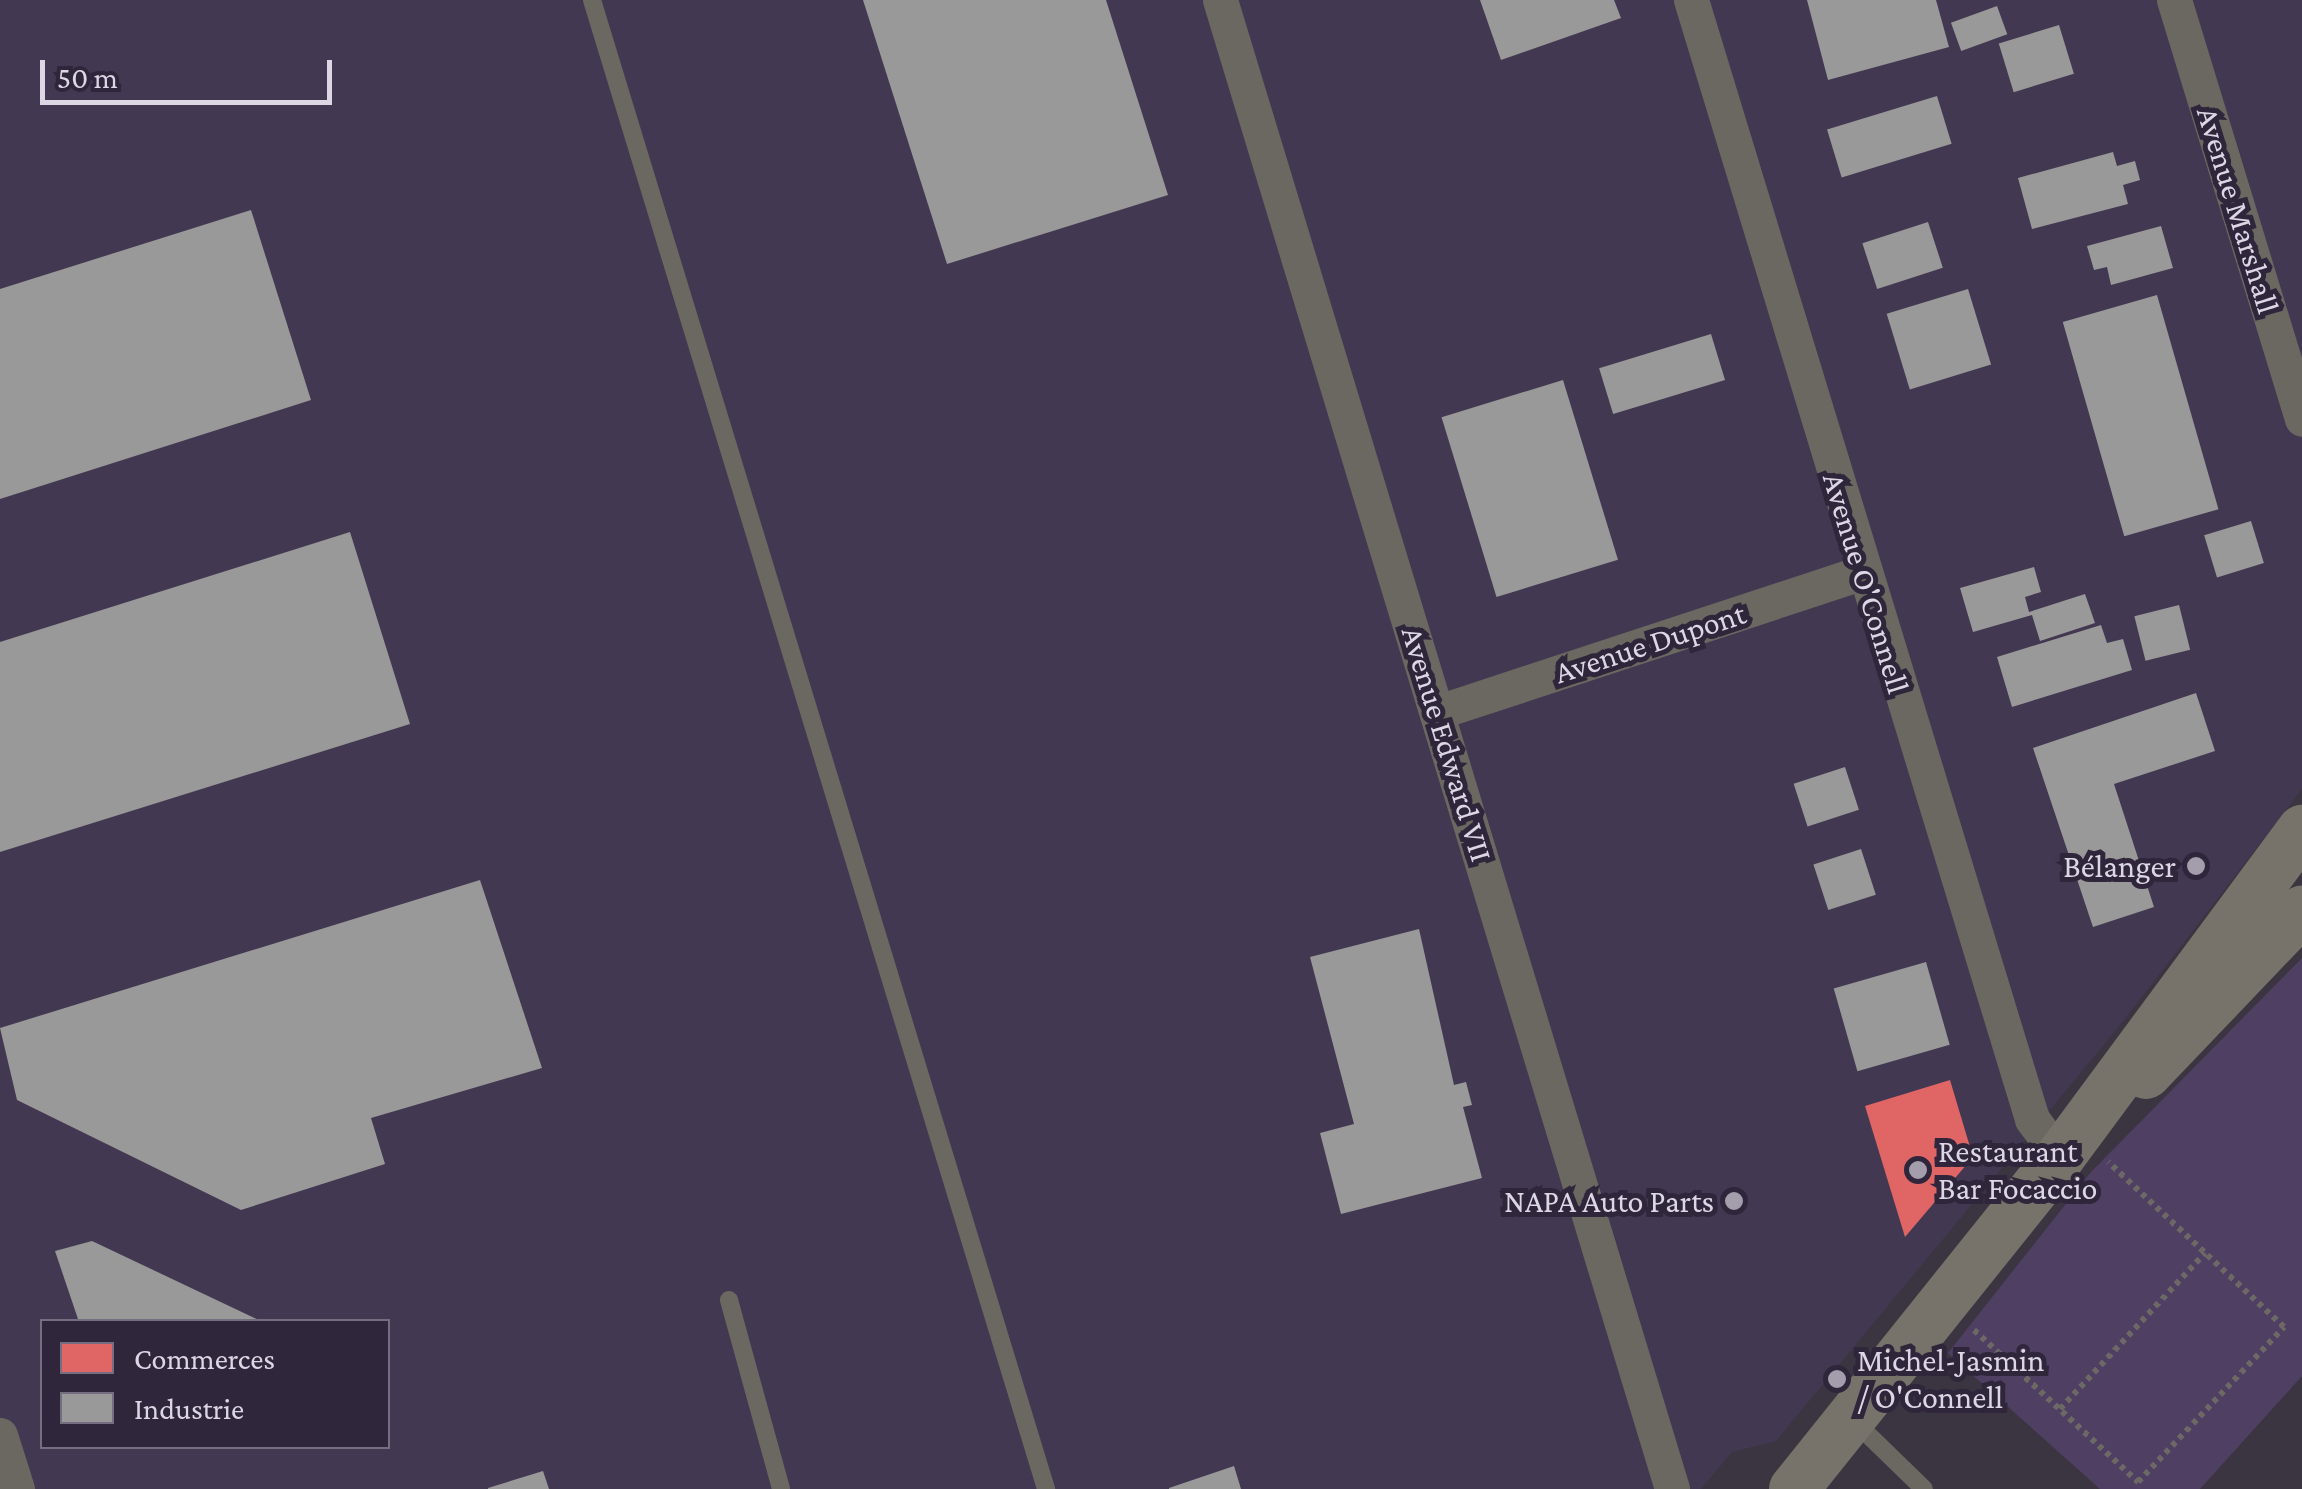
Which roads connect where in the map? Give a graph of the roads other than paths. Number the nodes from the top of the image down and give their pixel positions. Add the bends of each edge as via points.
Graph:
1 (592, 0) edge
2 (1220, 0) edge
3 (1691, 0) edge
4 (2174, 0) edge
5 (2302, 419) edge
6 (1862, 573) junction
7 (1438, 712) junction
8 (2302, 830) edge
9 (2302, 911) edge
10 (2082, 1158) junction
11 (729, 1300) dead end
12 (1851, 1418) junction
13 (0, 1436) edge
14 (17, 1489) edge
15 (781, 1489) edge
16 (1046, 1489) edge
17 (1672, 1489) edge
18 (1794, 1489) edge
19 (1924, 1489) edge

1 - 16 lane
2 - 7 street, Avenue Edward VII
3 - 6 street, Avenue O'Connell
4 - 5 street, Avenue Marshall
6 - 7 street, Avenue Dupont
6 - 10 street, Avenue O'Connell via 2032,1119
7 - 17 street, Avenue Edward VII
8 - 10 main road
9 - 10 main road
10 - 12 main road
11 - 15 lane
12 - 18 main road
12 - 19 lane
13 - 14 street

